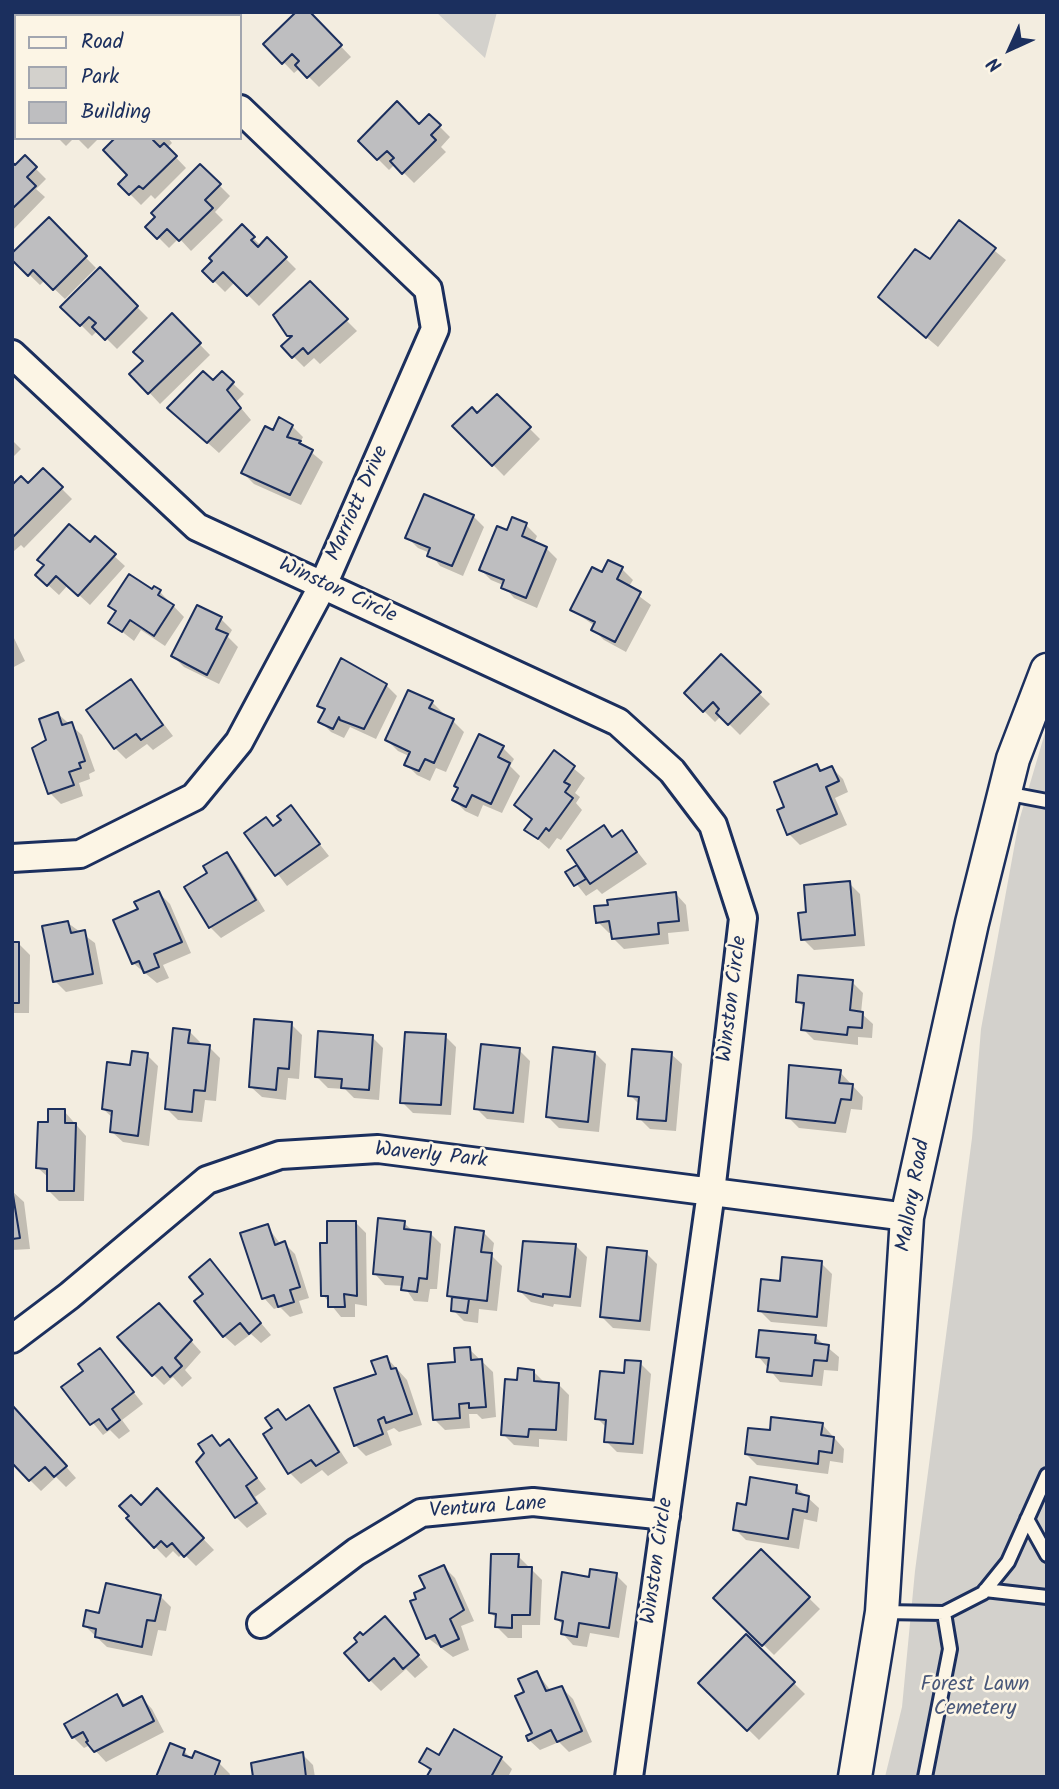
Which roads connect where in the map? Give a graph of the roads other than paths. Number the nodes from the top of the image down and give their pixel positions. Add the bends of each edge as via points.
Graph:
1 (242, 111) edge
2 (12, 354) edge
3 (323, 585) junction
4 (1047, 670) edge
5 (1005, 793) junction
6 (1047, 801) edge
7 (12, 858) edge
8 (711, 1192) junction
9 (907, 1217) junction
10 (12, 1339) edge
11 (1047, 1475) edge
12 (666, 1516) junction
13 (1027, 1519) junction
14 (1047, 1555) edge
15 (985, 1590) junction
16 (1047, 1597) edge
17 (882, 1612) junction
18 (944, 1613) junction
19 (261, 1624) dead end
20 (629, 1777) edge
21 (855, 1777) edge
22 (925, 1777) edge

1 - 3 street, Marriott Drive via 428,289 435,329
2 - 3 street, Winston Circle via 197,527
3 - 7 street, Marriott Drive via 239,742 194,797 80,854
3 - 8 street, Winston Circle via 618,722 672,771 713,825 743,918
4 - 5 street, Mallory Road
5 - 6 lane
5 - 9 street, Mallory Road
8 - 9 street, Waverly Park
8 - 10 street, Waverly Park via 378,1149 280,1156 207,1180
8 - 12 street, Winston Circle
9 - 17 street, Mallory Road
11 - 13 lane
12 - 19 street, Ventura Lane via 533,1502 421,1513 356,1552
12 - 20 street, Winston Circle
13 - 14 lane
13 - 15 lane via 1008,1562
15 - 16 lane
15 - 18 lane
17 - 18 lane
17 - 21 street, Mallory Road
18 - 22 lane via 950,1649

